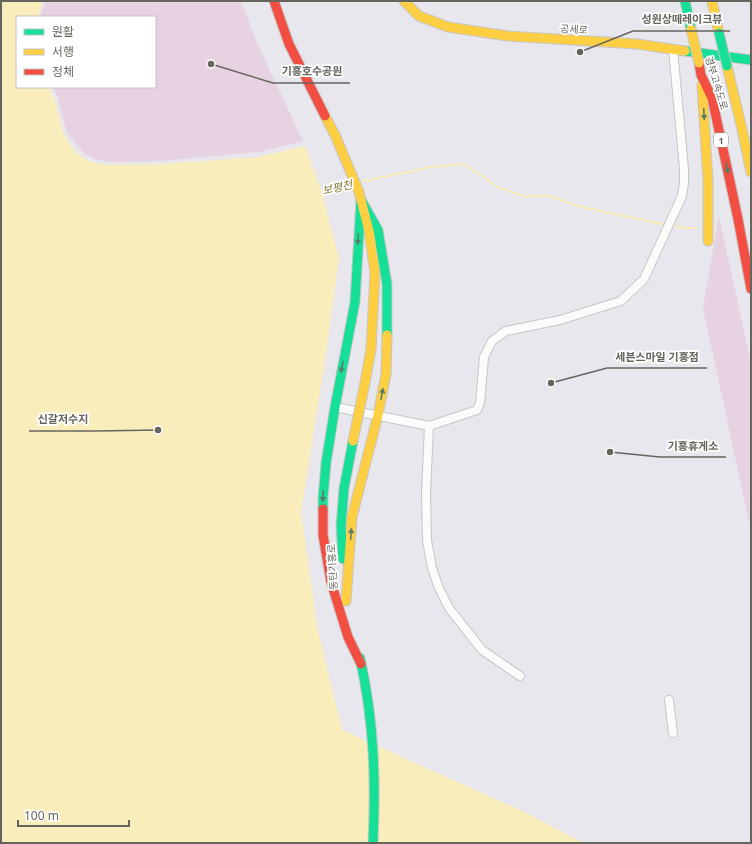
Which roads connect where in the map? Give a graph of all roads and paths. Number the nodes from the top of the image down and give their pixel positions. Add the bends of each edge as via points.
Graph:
1 (274, 1) edge
2 (404, 1) edge
3 (685, 1) edge
4 (712, 1) edge
5 (673, 49) junction
6 (751, 60) edge
7 (701, 75) junction
8 (751, 172) edge
9 (360, 196) junction
10 (705, 240) dead end
11 (751, 289) edge
12 (335, 407) junction
13 (378, 415) junction
14 (429, 426) junction
15 (346, 601) junction
16 (361, 664) junction
17 (520, 676) dead end
18 (669, 700) dead end
19 (674, 733) dead end
20 (373, 843) edge

1 - 9 main road via 289,44 335,136
2 - 5 main road, 공세로 via 419,16 448,27 508,36 637,44
3 - 7 main road, 경부고속도로 / 1, bridge
4 - 8 main road, 경부고속도로 / 1, bridge
5 - 6 main road, 공세로
5 - 14 street via 684,183 682,196 644,279 621,301 560,320 506,331 492,341 484,357 478,410
7 -> 10 main road via 708,181
7 -> 11 main road, 경부고속도로 / 1 via 712,98
9 -> 12 main road via 355,302
13 -> 9 main road via 386,374 386,284 378,230
9 - 15 main road, 동탄기흥로, bridge via 375,273 371,349 344,488 341,526
12 - 13 street
12 -> 16 main road via 326,463 323,535 331,582 348,637
13 - 14 street
15 -> 13 main road via 352,517
14 - 17 street via 427,540 439,588 449,608 482,650
15 - 16 main road, 동탄기흥로
16 - 20 main road, 동탄기흥로 via 372,728 375,781
18 - 19 street

